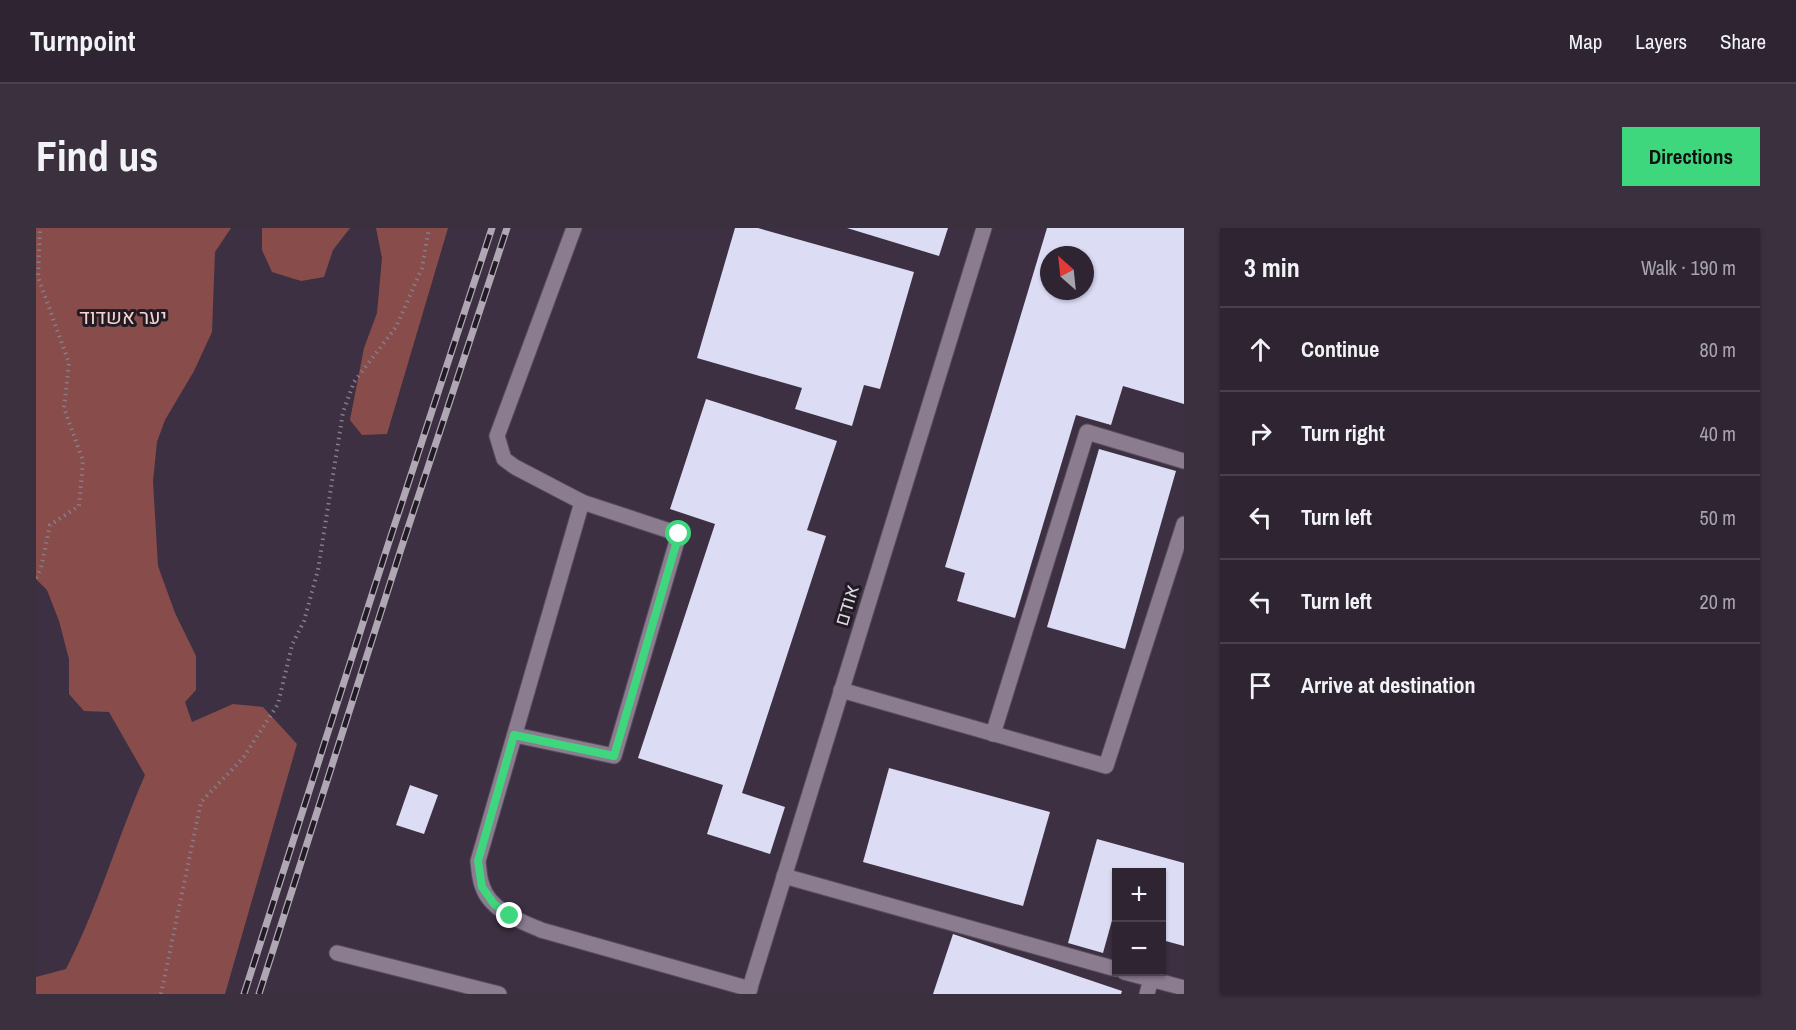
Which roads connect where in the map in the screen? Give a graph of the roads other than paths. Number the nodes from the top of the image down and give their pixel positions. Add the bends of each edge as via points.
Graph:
1 (574, 228) edge
2 (984, 228) edge
3 (1184, 461) edge
4 (582, 502) junction
5 (1184, 524) edge
6 (842, 690) junction
7 (993, 734) junction
8 (514, 735) junction
9 (784, 876) junction
10 (337, 953) dead end
11 (1112, 968) edge
12 (1132, 976) edge
13 (1149, 986) edge
14 (1184, 988) edge
15 (749, 992) edge
16 (499, 994) edge

1 - 4 street via 497,436 504,459
2 - 6 street, אודם
3 - 7 street via 1087,432
4 - 8 street
4 - 8 street via 679,534 614,756
5 - 7 street via 1106,766
6 - 7 street
6 - 9 street, אודם
8 - 15 street via 478,861 482,887 494,904 541,930
9 - 11 street
9 - 15 street, אודם
10 - 16 street
12 - 13 street
13 - 14 street

